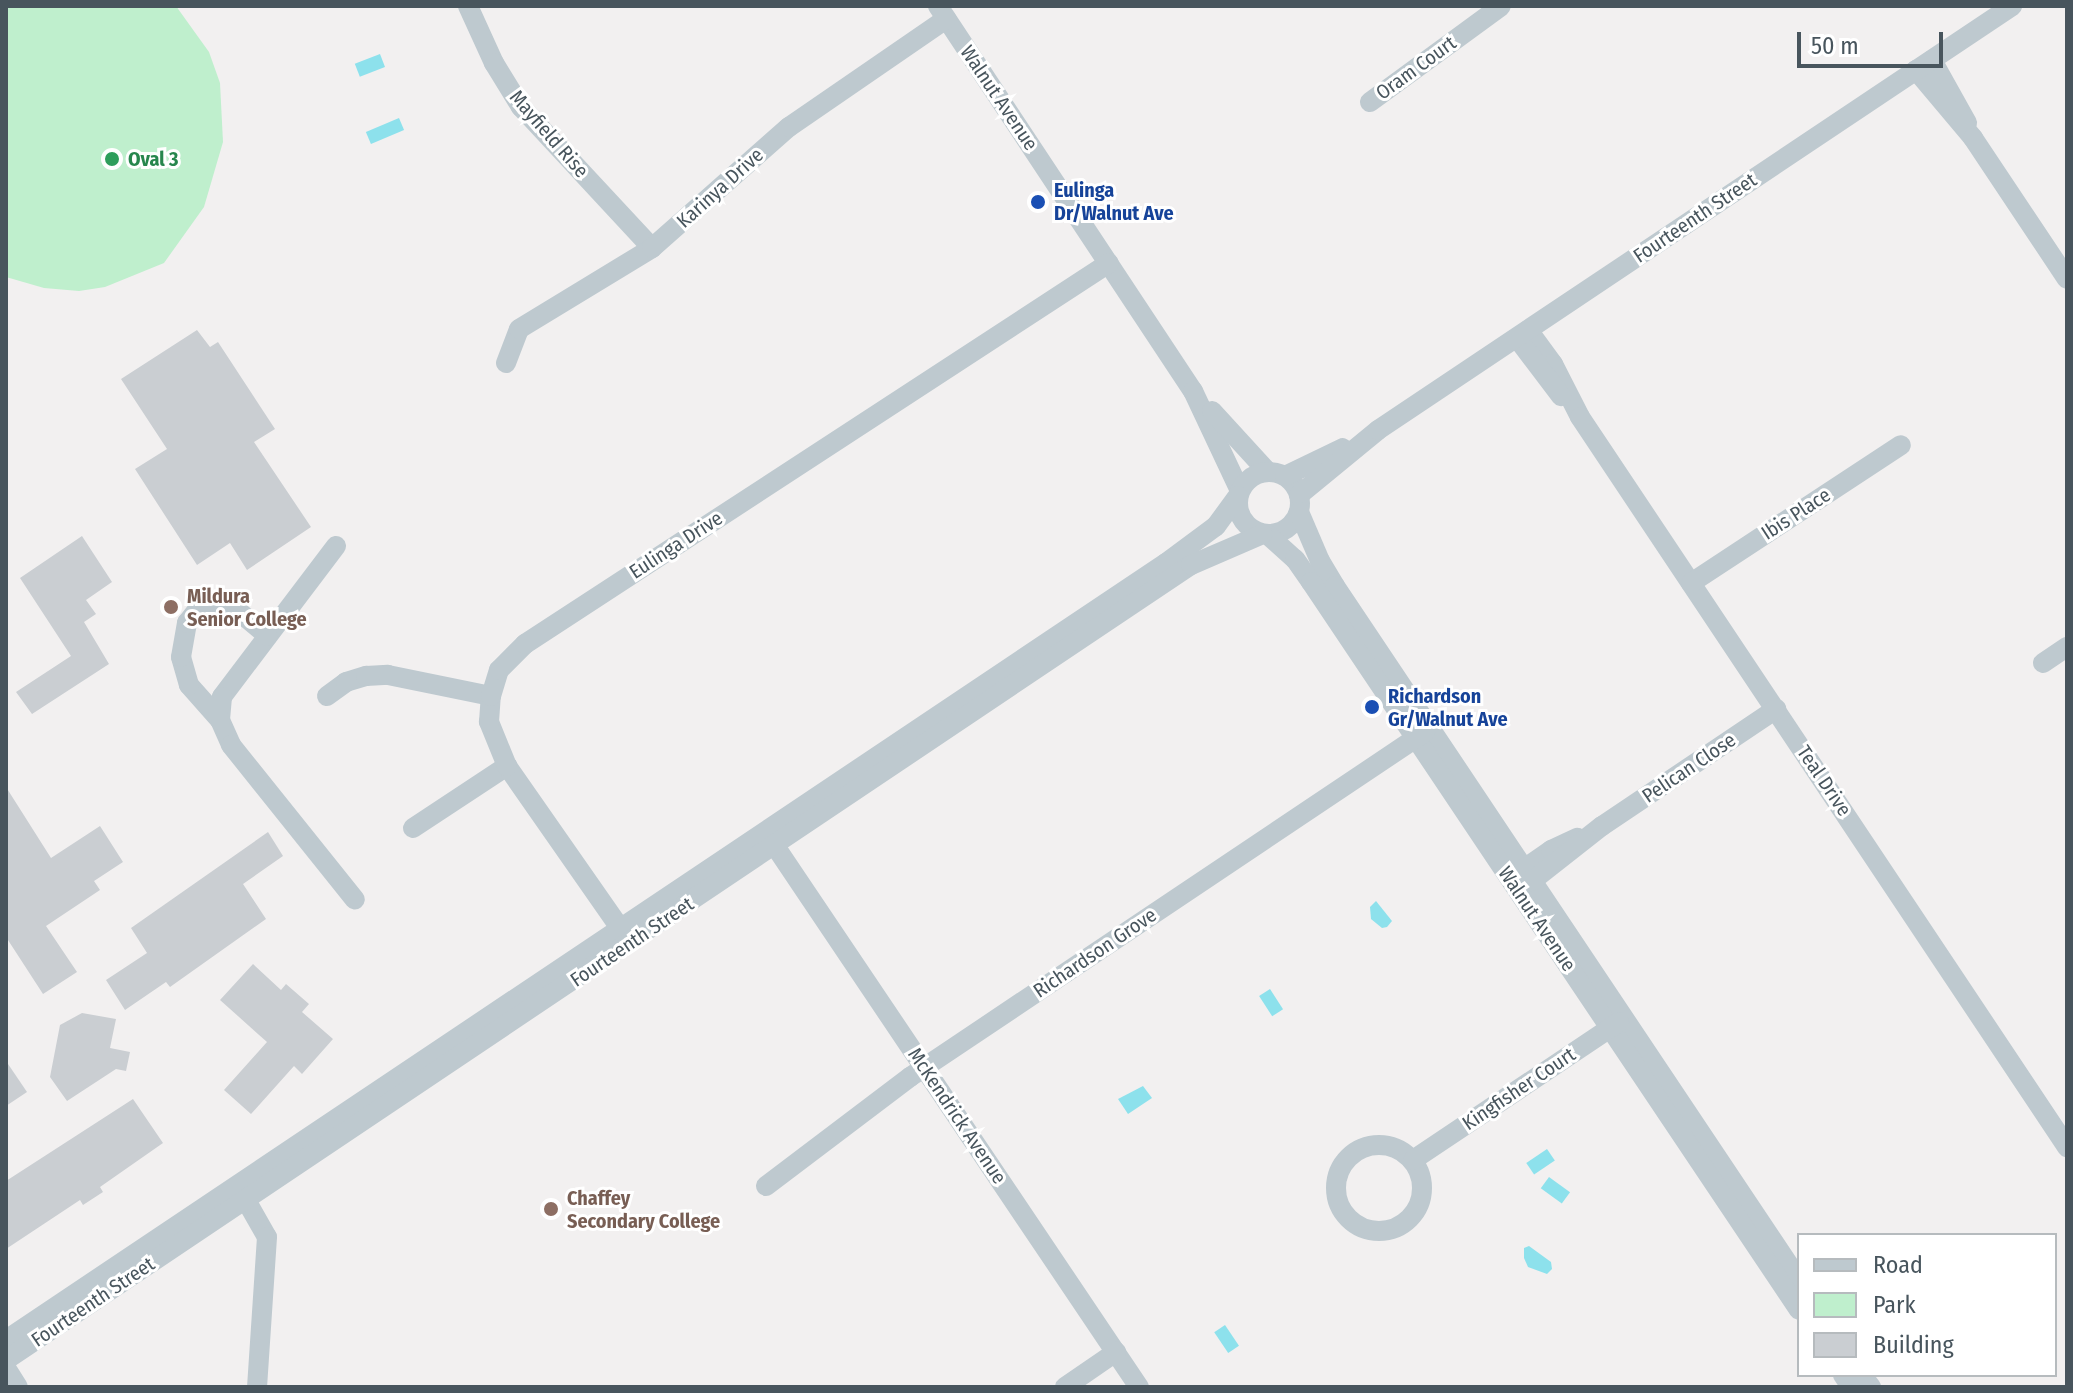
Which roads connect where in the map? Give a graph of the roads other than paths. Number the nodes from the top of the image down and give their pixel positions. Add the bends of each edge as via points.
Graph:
1 (468, 6) edge
2 (1501, 6) edge
3 (2012, 6) edge
4 (942, 12) edge
5 (1924, 65) junction
6 (1370, 102) dead end
7 (652, 248) junction
8 (1109, 263) junction
9 (2067, 279) edge
10 (1522, 334) junction
11 (506, 363) dead end
12 (1193, 391) junction
13 (1378, 430) junction
14 (1901, 445) dead end
15 (1276, 474) junction
16 (1239, 493) junction
17 (1299, 504) junction
18 (1265, 535) junction
19 (336, 546) dead end
20 (1691, 583) junction
21 (268, 636) junction
22 (2067, 647) edge
23 (2043, 663) dead end
24 (327, 696) dead end
25 (491, 696) junction
26 (1776, 709) junction
27 (220, 720) junction
28 (1423, 734) junction
29 (507, 766) junction
30 (413, 828) dead end
31 (775, 846) junction
32 (1523, 878) junction
33 (355, 900) dead end
34 (620, 928) junction
35 (1617, 1023) junction
36 (925, 1068) junction
37 (2067, 1147) edge
38 (1413, 1160) junction
39 (766, 1186) dead end
40 (241, 1192) junction
41 (1797, 1277) edge
42 (1797, 1307) edge
43 (6, 1340) edge
44 (1116, 1352) junction
45 (6, 1360) edge
46 (6, 1368) edge
47 (18, 1387) edge
48 (257, 1387) edge
49 (1065, 1387) edge
50 (1139, 1387) edge

1 - 7 street, Mayfield Rise via 521,107
2 - 6 street, Oram Court
3 - 5 street, Fourteenth Street
4 - 7 street, Karinya Drive via 789,127
4 - 8 street, Walnut Avenue
5 - 9 street
5 - 10 street, Fourteenth Street
7 - 11 street, Karinya Drive via 519,329
8 - 12 street, Walnut Avenue
8 - 25 street, Eulinga Drive via 525,644 499,670
10 - 13 street, Fourteenth Street
10 - 20 street, Teal Drive via 1541,373 1580,417
12 - 15 street, Walnut Avenue
12 - 16 street, Walnut Avenue
13 - 15 street, Fourteenth Street
13 - 17 street, Fourteenth Street
14 - 20 street, Ibis Place
15 - 16 street via 1250,477
15 - 17 street
16 - 18 street via 1240,516 1253,531
16 - 34 street, Fourteenth Street via 1216,526 1177,556
17 - 18 street via 1287,529
17 - 28 street, Walnut Avenue via 1327,574
18 - 28 street, Walnut Avenue via 1295,559
18 - 31 street, Fourteenth Street via 1191,565
19 - 21 street
20 - 26 street, Teal Drive
21 - 27 street via 222,697
21 - 27 street via 237,610 219,604 201,605 187,623 181,657 189,685
22 - 23 street
24 - 25 street via 346,682 388,675
25 - 29 street via 489,722
26 - 32 street, Pelican Close via 1602,826 1551,850
26 - 37 street, Teal Drive
27 - 33 street via 231,745
28 - 32 street, Walnut Avenue
28 - 36 street, Richardson Grove
29 - 30 street
29 - 34 street
31 - 36 street, McKendrick Avenue
31 - 40 street, Fourteenth Street
32 - 35 street, Walnut Avenue
34 - 40 street, Fourteenth Street
35 - 38 street, Kingfisher Court
35 - 41 street, Walnut Avenue
35 - 42 street, Walnut Avenue
36 - 39 street, Richardson Grove
36 - 44 street, McKendrick Avenue
38 - 38 street via 1421,1177 1420,1203 1400,1225 1372,1230 1344,1213 1336,1185 1350,1155 1382,1144 1397,1147
40 - 43 street, Fourteenth Street
40 - 45 street, Fourteenth Street
40 - 48 street via 263,1228 268,1253
44 - 49 street
44 - 50 street, McKendrick Avenue
46 - 47 street

